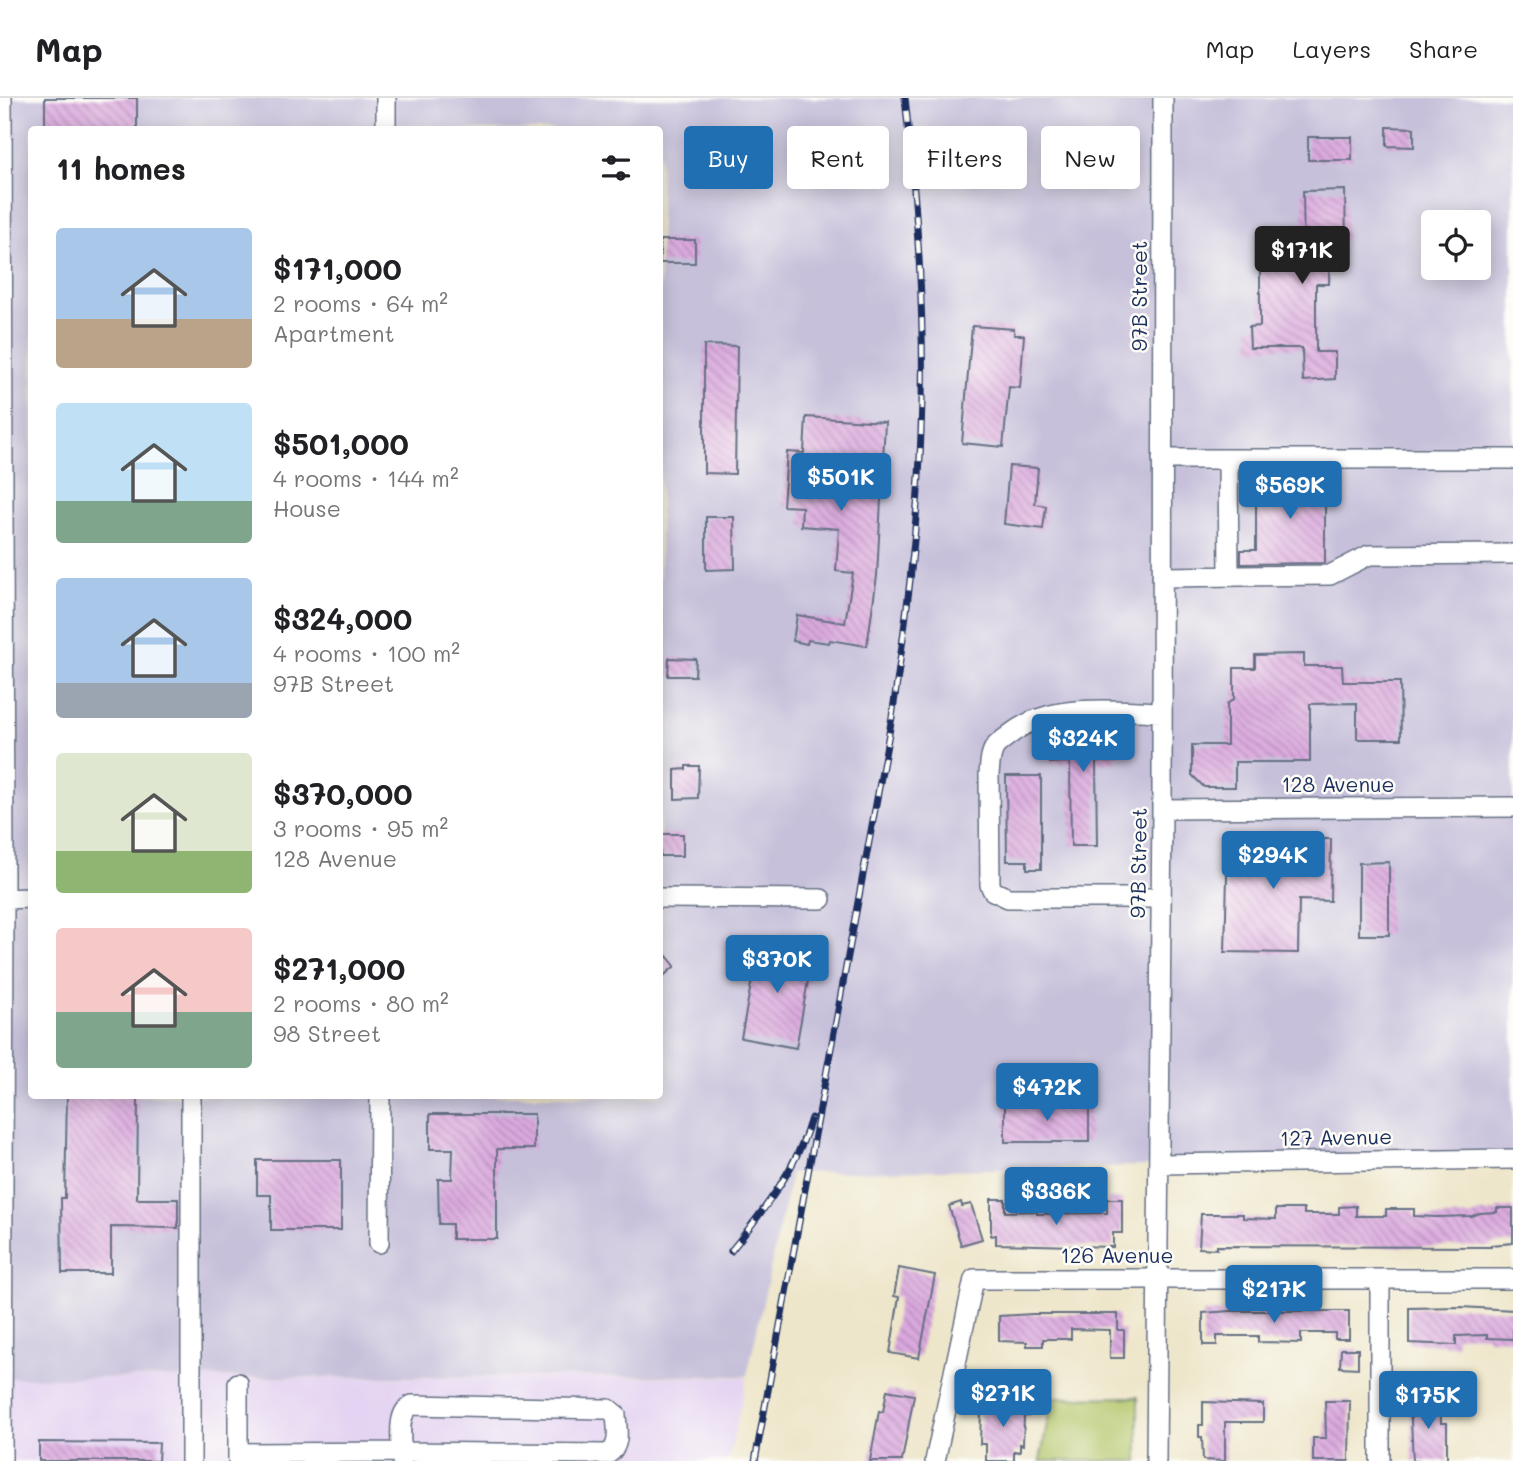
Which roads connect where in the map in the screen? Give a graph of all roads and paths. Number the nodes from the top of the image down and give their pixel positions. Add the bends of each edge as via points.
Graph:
1 (2, 98) edge
2 (386, 98) edge
3 (1163, 98) edge
4 (386, 126) edge
5 (1162, 459) junction
6 (1228, 459) junction
7 (1513, 459) edge
8 (1513, 554) edge
9 (1162, 576) junction
10 (1229, 576) junction
11 (1163, 712) junction
12 (1513, 807) edge
13 (1163, 809) junction
14 (28, 898) edge
15 (663, 898) edge
16 (1161, 898) junction
17 (2, 899) edge
18 (821, 899) dead end
19 (191, 1099) edge
20 (380, 1099) edge
21 (1513, 1159) edge
22 (1160, 1164) junction
23 (379, 1243) dead end
24 (1159, 1279) junction
25 (1513, 1279) edge
26 (1380, 1280) junction
27 (238, 1383) dead end
28 (402, 1456) edge
29 (238, 1457) edge
30 (2, 1461) edge
31 (191, 1461) edge
32 (935, 1461) edge
33 (1156, 1461) edge
34 (1380, 1461) edge

1 - 17 street
2 - 4 street
3 - 5 street, 97B Street
5 - 6 street
5 - 9 street, 97B Street
6 - 7 street
6 - 10 street
8 - 10 street via 1369,555 1330,575
9 - 10 street
9 - 11 street, 97B Street
11 - 13 street, 97B Street
11 - 16 street via 1071,711 1027,723 996,747 989,774 993,891 1008,898
12 - 13 street, 128 Avenue
13 - 16 street, 97B Street
14 - 17 street
15 - 18 street
16 - 22 street, 97B Street
17 - 30 street
19 - 31 street
20 - 23 street
21 - 22 street, 127 Avenue
22 - 24 street, 97B Street
24 - 26 street, 126 Avenue
24 - 32 street, 126 Avenue via 974,1279
24 - 33 street, 97B Street
25 - 26 street, 126 Avenue
26 - 34 street
27 - 29 street
28 - 28 street via 608,1454 617,1444 616,1415 609,1409 412,1405 401,1416
28 - 29 street

